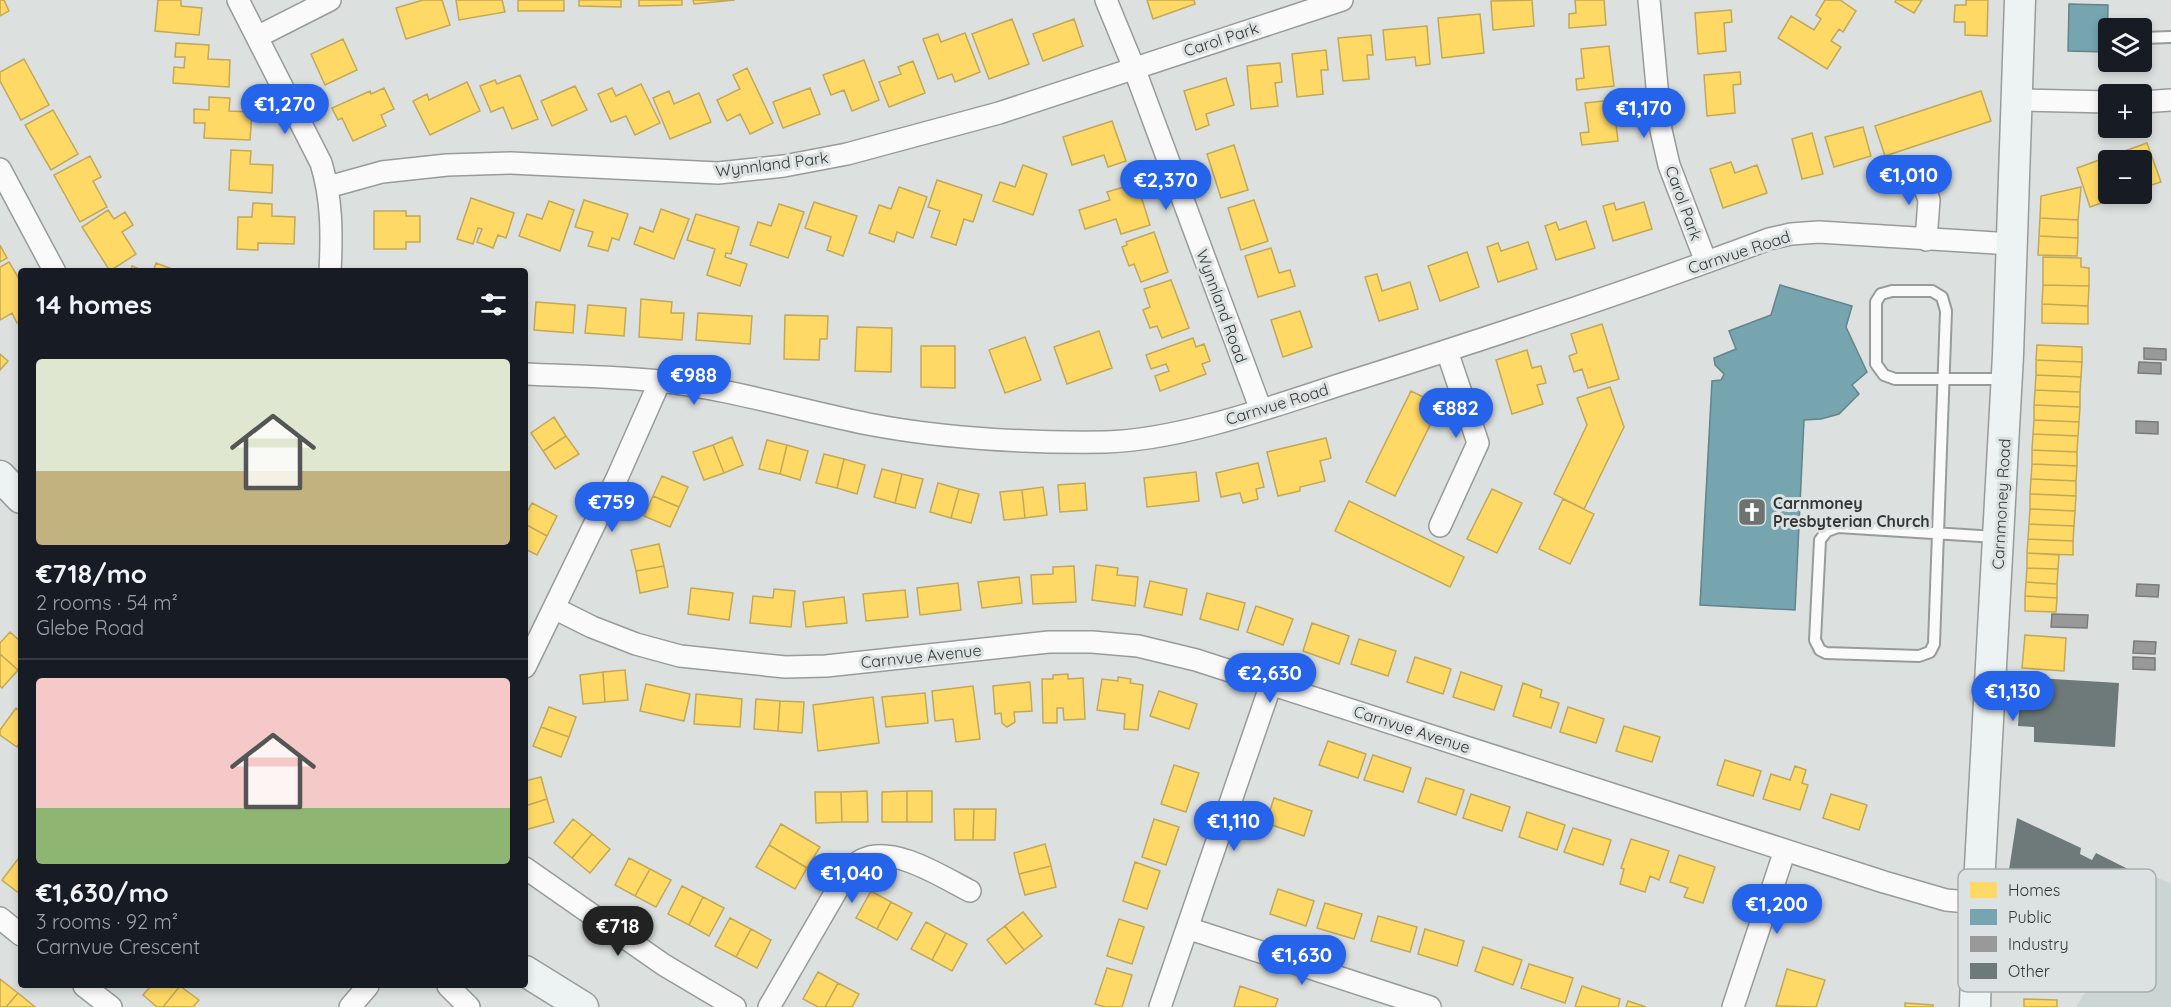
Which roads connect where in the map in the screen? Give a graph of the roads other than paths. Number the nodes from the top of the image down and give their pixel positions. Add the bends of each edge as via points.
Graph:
1 (238, 0) edge
2 (330, 0) edge
3 (1106, 0) edge
4 (1649, 0) edge
5 (2020, 0) edge
6 (1336, 1) edge
7 (257, 37) junction
8 (2171, 37) edge
9 (2152, 38) edge
10 (1134, 68) junction
11 (2018, 100) junction
12 (2171, 100) edge
13 (2152, 101) edge
14 (2098, 102) edge
15 (1918, 168) dead end
16 (1, 171) edge
17 (328, 187) junction
18 (1926, 240) junction
19 (2012, 244) junction
20 (1706, 262) junction
21 (53, 268) edge
22 (330, 268) edge
23 (1447, 351) junction
24 (528, 374) edge
25 (1945, 379) junction
26 (2007, 379) junction
27 (660, 381) junction
28 (1261, 410) junction
29 (0, 476) edge
30 (18, 495) edge
31 (1440, 526) dead end
32 (1938, 532) junction
33 (2000, 538) junction
34 (554, 609) junction
35 (528, 661) edge
36 (1271, 684) junction
37 (1785, 850) junction
38 (1980, 869) edge
39 (528, 870) edge
40 (970, 891) dead end
41 (1958, 901) edge
42 (0, 918) edge
43 (1187, 928) junction
44 (18, 933) edge
45 (528, 973) edge
46 (87, 988) edge
47 (366, 988) edge
48 (450, 988) edge
49 (1975, 992) edge
50 (111, 1007) edge
51 (350, 1007) edge
52 (469, 1007) edge
53 (583, 1007) edge
54 (735, 1007) edge
55 (769, 1007) edge
56 (1160, 1007) edge
57 (1430, 1007) edge
58 (1733, 1007) edge
59 (1975, 1007) edge

1 - 7 street
2 - 7 street
3 - 10 street, Wynnland Road
4 - 20 street, Carol Park via 1661,130 1669,165
5 - 11 street, Carnmoney Road
6 - 10 street, Carol Park
7 - 17 street via 321,163
8 - 9 lane
10 - 17 street, Wynnland Park via 914,138 783,166 718,173 468,164 382,172
10 - 28 street, Wynnland Road
11 - 14 street
11 - 19 street, Carnmoney Road
12 - 13 street
15 - 18 street via 1929,200
16 - 21 street
17 - 22 street
18 - 19 street, Carnvue Road
18 - 20 street, Carnvue Road via 1819,232 1791,234
19 - 26 street, Carnmoney Road
20 - 23 street, Carnvue Road
23 - 28 street, Carnvue Road
23 - 31 street via 1478,443
24 - 27 street, Carnvue Road
25 - 25 lane via 1895,379 1884,375 1876,363 1876,302 1881,294 1932,291 1942,297 1946,311
25 - 26 lane
25 - 32 lane
26 - 33 street, Carnmoney Road
27 - 28 street, Carnvue Road via 866,423 983,439 1110,442 1153,436
27 - 34 street
29 - 30 street
32 - 32 lane via 1934,644 1930,652 1919,656 1820,650 1815,640 1820,540 1827,531 1838,526
32 - 33 lane
33 - 38 street, Carnmoney Road
34 - 35 street
34 - 36 street, Carnvue Avenue via 636,644 680,656 739,663 826,666 1016,645 1092,642 1138,646
36 - 37 street, Carnvue Avenue
36 - 43 street
37 - 41 street, Carnvue Avenue
37 - 58 street
39 - 54 street via 664,965
40 - 55 street via 902,859 883,855 864,859 841,883
42 - 44 street
43 - 56 street
43 - 57 street
45 - 53 street
46 - 50 street
47 - 51 street
48 - 52 street
49 - 59 street, Carnmoney Road

